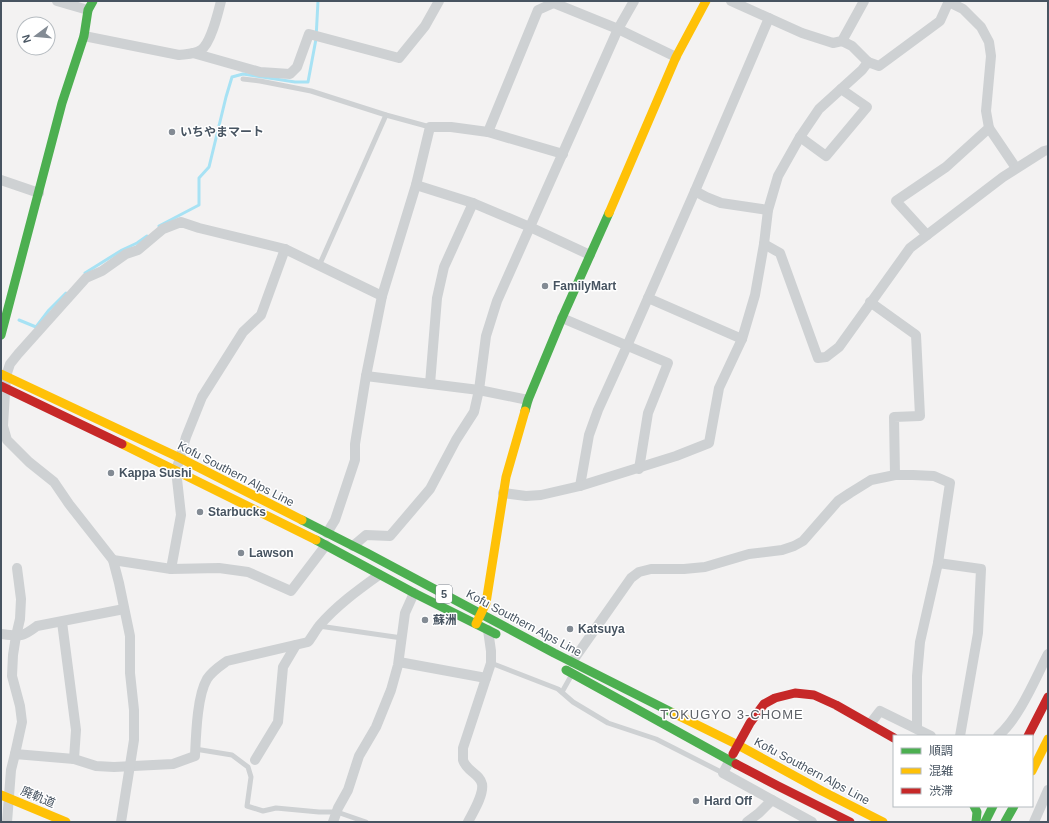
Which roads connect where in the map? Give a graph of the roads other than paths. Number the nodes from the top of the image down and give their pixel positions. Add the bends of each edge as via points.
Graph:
1 (57, 1) edge
2 (221, 1) edge
3 (439, 1) edge
4 (634, 1) edge
5 (706, 1) edge
6 (731, 1) edge
7 (864, 1) edge
8 (555, 2) edge
9 (949, 2) edge
10 (90, 6) edge
11 (769, 18) junction
12 (618, 29) junction
13 (84, 36) junction
14 (842, 40) junction
15 (193, 53) junction
16 (676, 57) junction
17 (868, 62) junction
18 (243, 79) dead end
19 (841, 89) junction
20 (386, 115) junction
21 (430, 127) junction
22 (989, 128) junction
23 (488, 132) junction
24 (800, 136) junction
25 (1048, 150) edge
26 (562, 154) junction
27 (1016, 168) junction
28 (1, 180) edge
29 (416, 185) junction
30 (695, 190) junction
31 (39, 193) junction
32 (473, 203) junction
33 (768, 210) junction
34 (530, 227) junction
35 (927, 235) junction
36 (764, 244) junction
37 (284, 248) junction
38 (590, 255) junction
39 (319, 266) junction
40 (382, 296) junction
41 (648, 298) junction
42 (870, 302) junction
43 (562, 318) junction
44 (1, 335) edge
45 (742, 339) junction
46 (627, 346) junction
47 (3, 375) edge
48 (366, 376) junction
49 (430, 384) junction
50 (3, 387) edge
51 (479, 390) junction
52 (528, 400) junction
53 (180, 458) junction
54 (639, 468) junction
55 (176, 470) junction
56 (895, 475) junction
57 (580, 486) junction
58 (503, 493) junction
59 (327, 534) junction
60 (326, 546) junction
61 (353, 546) junction
62 (113, 560) junction
63 (938, 563) junction
64 (17, 568) dead end
65 (170, 569) junction
66 (380, 575) junction
67 (414, 593) junction
68 (124, 609) junction
69 (481, 614) junction
70 (62, 622) junction
71 (476, 624) junction
72 (319, 626) junction
73 (488, 630) junction
74 (1, 634) edge
75 (16, 636) junction
76 (502, 637) dead end
77 (402, 638) junction
78 (296, 645) junction
79 (1048, 654) edge
80 (399, 662) junction
81 (572, 662) junction
82 (491, 663) junction
83 (561, 668) dead end
84 (572, 674) junction
85 (486, 678) junction
86 (562, 692) junction
87 (1048, 696) edge
88 (1023, 702) junction
89 (1041, 711) junction
90 (870, 724) junction
91 (917, 729) junction
92 (929, 735) edge
93 (960, 735) edge
94 (999, 735) edge
95 (1022, 735) edge
96 (1029, 735) edge
97 (893, 737) edge
98 (1048, 739) edge
99 (1048, 742) edge
100 (738, 745) junction
101 (195, 750) junction
102 (15, 754) junction
103 (74, 759) junction
104 (255, 760) dead end
105 (730, 760) junction
106 (1037, 761) junction
107 (130, 766) junction
108 (1033, 769) edge
109 (723, 773) junction
110 (1048, 790) edge
111 (5, 797) edge
112 (772, 800) junction
113 (974, 807) edge
114 (992, 807) edge
115 (1013, 807) edge
116 (335, 817) edge
117 (7, 822) edge
118 (66, 822) edge
119 (121, 822) edge
120 (366, 822) edge
121 (468, 822) edge
122 (747, 822) edge
123 (812, 822) edge
124 (850, 822) edge
125 (883, 822) edge
126 (976, 822) edge
127 (985, 822) edge
128 (1005, 822) edge
129 (1034, 822) edge

1 - 10 street
2 - 15 street via 211,36 201,50
3 - 15 street via 425,26 399,58 308,34 297,67 290,74 260,72
4 - 12 street
5 - 16 main road
6 - 11 street
7 - 14 street
8 - 12 street
8 - 23 street via 538,10
9 - 17 street via 940,21 885,62 879,66
9 - 22 street via 963,9 981,28 989,42 991,56 986,111
10 - 13 main road
11 - 14 street via 833,43
11 - 30 street
12 - 16 street
12 - 26 street
13 - 15 street via 179,55
13 - 31 main road via 62,103
14 - 17 street
16 - 38 main road
17 - 19 street
18 - 20 lane via 311,91
19 - 24 street via 819,109
19 - 24 street via 867,107 826,156
20 - 21 lane
20 - 39 lane
21 - 23 street
21 - 29 street
22 - 27 street
22 - 35 street via 946,167 896,201
23 - 26 street
24 - 33 street via 778,176
25 - 27 street
26 - 34 street
27 - 35 street
28 - 31 street
29 - 32 street
29 - 40 street
30 - 33 street via 721,202
30 - 41 street
31 - 44 main road
32 - 34 street
32 - 49 street via 444,267 437,298
33 - 36 street
34 - 38 street
34 - 51 street via 497,301 486,336
35 - 42 street via 910,248
36 - 42 street via 780,253 818,358 826,357 839,347
36 - 45 street via 755,295
37 - 39 street
37 - 47 street via 181,222 163,229 138,250 126,254 102,271 86,278 18,354
37 - 53 street via 261,315 243,332 202,397
38 - 43 main road
39 - 40 street
40 - 48 street
41 - 45 street
41 - 46 street
42 - 56 street via 916,335 920,416 894,417
43 - 46 street
43 - 52 main road
45 - 54 street via 718,388 709,443
46 - 54 street via 668,364 648,413
46 - 57 street via 589,435
47 - 50 street
47 - 53 main road, Kofu Southern Alps Line / 5
48 - 49 street
48 - 59 street via 355,444 355,460 335,520
49 - 51 street
50 - 55 main road, Kofu Southern Alps Line / 5
50 - 62 street via 3,426 7,440 54,482
51 - 52 street
51 - 61 street via 474,412 430,489 390,536 366,535
52 - 58 main road
53 - 55 street
53 - 59 main road, Kofu Southern Alps Line / 5
54 - 57 street
55 - 60 main road, Kofu Southern Alps Line / 5
55 - 65 street via 181,515
56 - 63 street via 934,476 950,483
56 - 81 street via 871,480 838,501 803,541 794,546 750,554 705,567 651,569 639,572 631,578
57 - 58 street via 541,495
58 - 69 main road via 486,603
59 - 61 main road, Kofu Southern Alps Line / 5
60 - 65 street via 291,591 248,572 219,568
60 - 66 main road, Kofu Southern Alps Line / 5
61 - 69 main road, Kofu Southern Alps Line / 5
62 - 65 street
62 - 68 street
63 - 91 street via 920,642
63 - 93 street via 981,569 978,633
64 - 75 street via 21,599
66 - 67 main road, Kofu Southern Alps Line / 5
66 - 72 street via 356,591
67 - 71 main road, Kofu Southern Alps Line / 5
67 - 77 street via 405,613
68 - 70 street
68 - 107 street via 130,636 134,710 134,740
69 - 71 main road
69 - 81 main road, Kofu Southern Alps Line / 5
70 - 75 street via 37,626 26,634
70 - 103 street via 76,730
71 - 73 main road, Kofu Southern Alps Line / 5
72 - 77 lane
72 - 78 street via 308,642
73 - 76 main road, Kofu Southern Alps Line / 5
73 - 82 street
74 - 75 street
75 - 102 street via 12,676 22,722
77 - 80 street
78 - 101 street via 228,661 217,668 202,689
78 - 104 street via 283,667 278,722
79 - 88 street
80 - 85 street
80 - 116 street via 391,690 376,726 359,756 348,790
81 - 100 main road, Kofu Southern Alps Line / 5
82 - 85 street
82 - 86 lane
83 - 84 main road, Kofu Southern Alps Line
84 - 86 lane
84 - 105 main road, Kofu Southern Alps Line
85 - 121 street via 463,748 464,761 468,769 479,778 482,785 480,798
86 - 109 lane via 573,702 608,723 656,739
87 - 89 main road
88 - 89 street
88 - 94 street
89 - 95 main road
89 - 96 main road
90 - 91 street via 880,711
90 - 97 main road
90 - 100 main road via 836,704 814,695 795,693 764,704
91 - 92 street
98 - 106 main road
99 - 106 main road
100 - 105 main road
100 - 125 main road, Kofu Southern Alps Line / 5
101 - 107 street via 195,756 172,764
101 - 116 lane via 232,755 248,767 251,777 247,806 263,811 276,808 319,812
102 - 103 street
102 - 111 street
103 - 107 street via 96,766
105 - 109 street
105 - 124 main road, Kofu Southern Alps Line
106 - 108 main road
107 - 119 street
109 - 112 street
110 - 129 street
111 - 117 street
111 - 118 main road, 廃軌道
112 - 122 street
112 - 123 street
113 - 126 main road
114 - 127 main road
115 - 128 main road
116 - 120 lane

